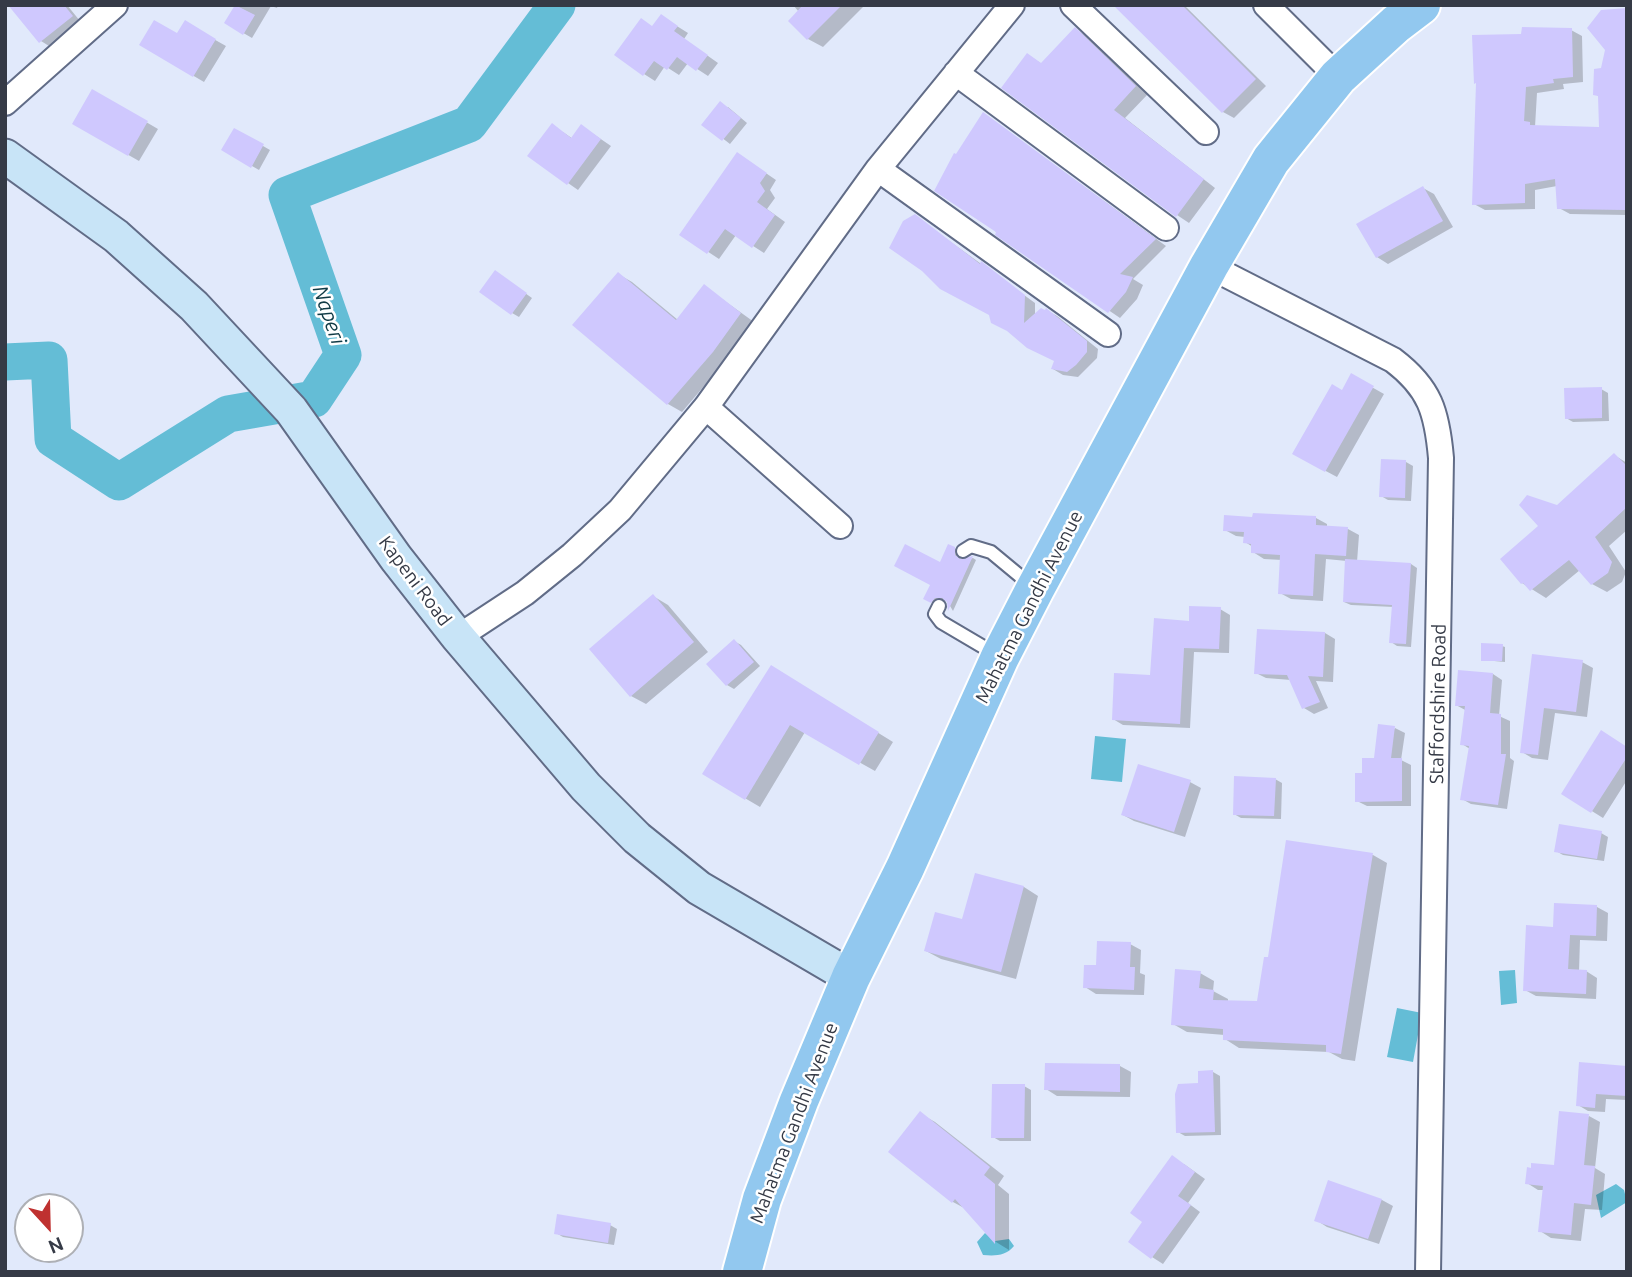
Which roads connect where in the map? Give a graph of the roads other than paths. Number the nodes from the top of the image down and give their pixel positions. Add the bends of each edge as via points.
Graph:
1 (115, 5) edge
2 (1012, 5) edge
3 (1073, 5) edge
4 (1266, 5) edge
5 (1421, 5) edge
6 (956, 73) junction
7 (1338, 77) junction
8 (5, 103) edge
9 (1206, 132) dead end
10 (5, 156) edge
11 (878, 169) junction
12 (1166, 228) dead end
13 (1209, 266) junction
14 (1108, 334) dead end
15 (706, 407) junction
16 (840, 526) dead end
17 (962, 551) dead end
18 (1035, 589) junction
19 (939, 606) dead end
20 (458, 637) junction
21 (1000, 657) junction
22 (851, 977) junction
23 (742, 1272) edge
24 (1428, 1272) edge

1 - 8 street
2 - 6 street
3 - 9 street
4 - 7 street
5 - 7 main road, Mahatma Gandhi Avenue
6 - 11 street
6 - 12 street
7 - 13 main road, Mahatma Gandhi Avenue via 1271,160
10 - 20 main road, Kapeni Road via 116,236 194,306 291,410
11 - 14 street
11 - 15 street
13 - 18 main road, Mahatma Gandhi Avenue
13 - 24 street, Staffordshire Road via 1393,360 1414,376 1438,424
15 - 16 street
15 - 20 street via 620,510 572,555
17 - 18 lane via 971,546 991,552
18 - 21 main road, Mahatma Gandhi Avenue
19 - 21 lane via 935,614 941,622
20 - 22 main road, Kapeni Road via 586,786 637,838 699,888
21 - 22 main road, Mahatma Gandhi Avenue
22 - 23 main road, Mahatma Gandhi Avenue via 762,1199

